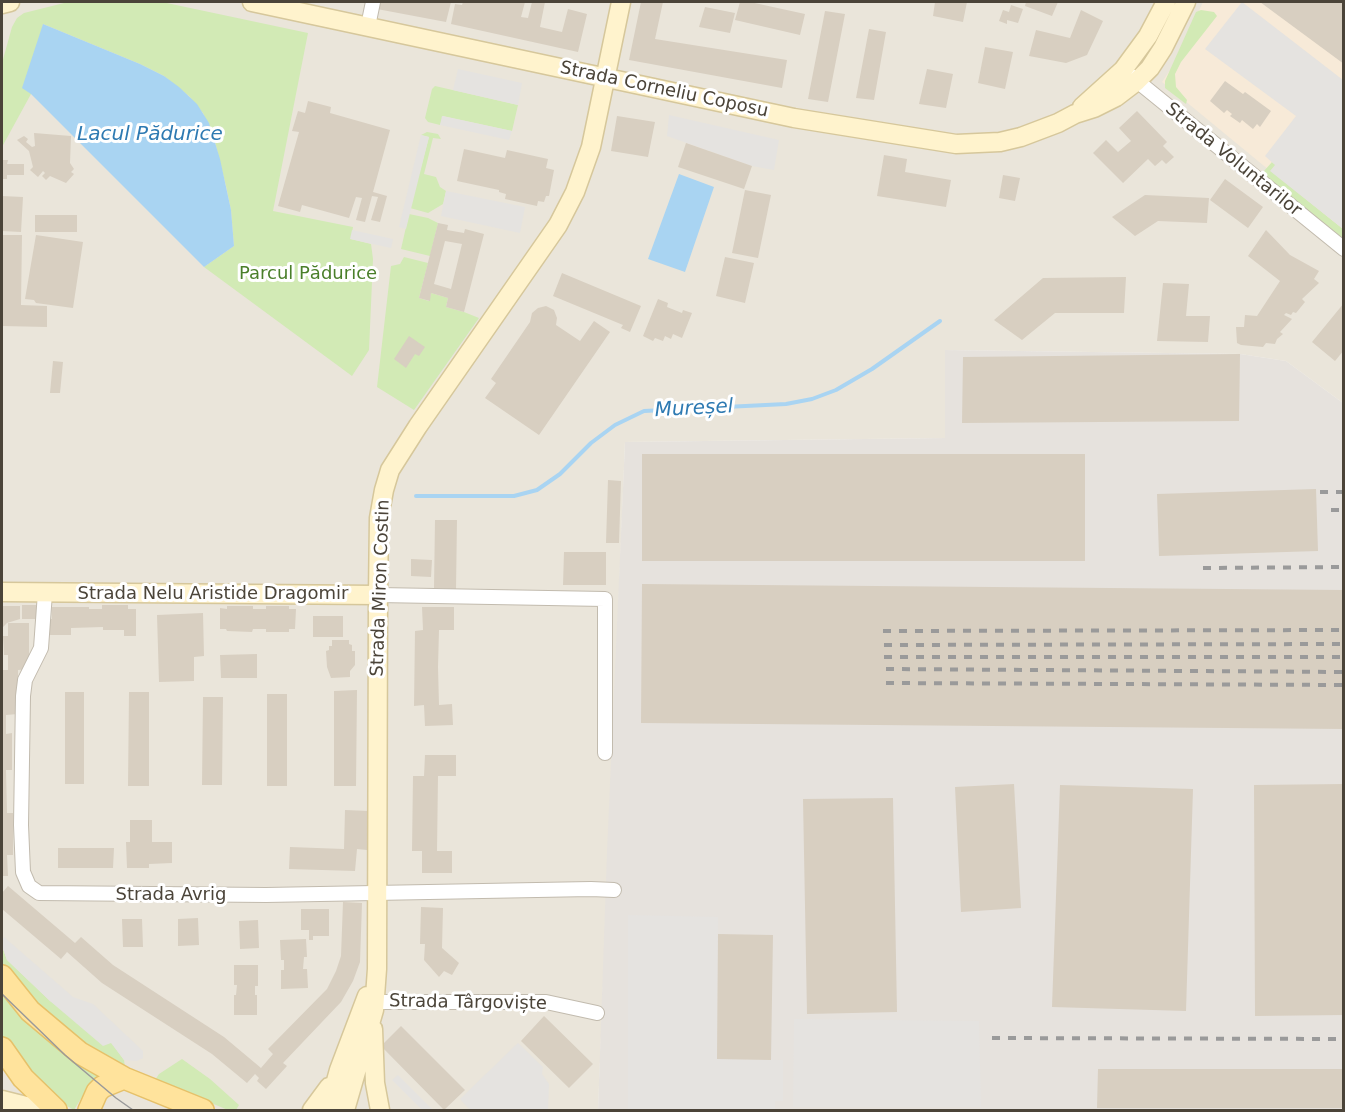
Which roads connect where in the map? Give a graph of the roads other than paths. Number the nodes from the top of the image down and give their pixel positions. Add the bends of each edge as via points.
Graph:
1 (10, 2) edge
2 (252, 2) edge
3 (373, 2) edge
4 (621, 2) edge
5 (1166, 2) edge
6 (1186, 2) edge
7 (2, 4) edge
8 (368, 26) junction
9 (1130, 75) junction
10 (606, 78) junction
11 (1344, 249) edge
12 (2, 592) edge
13 (45, 592) junction
14 (378, 595) junction
15 (605, 753) dead end
16 (614, 890) dead end
17 (378, 893) junction
18 (2, 976) edge
19 (376, 979) junction
20 (374, 1006) junction
21 (597, 1013) dead end
22 (2, 1048) edge
23 (339, 1070) junction
24 (124, 1078) junction
25 (2, 1100) edge
26 (42, 1110) edge
27 (56, 1110) edge
28 (89, 1110) edge
29 (203, 1110) edge
30 (312, 1110) edge
31 (328, 1110) edge
32 (345, 1110) edge
33 (380, 1110) edge

1 - 7 main road
2 - 8 main road, Strada Corneliu Coposu
3 - 8 street
4 - 10 main road, Strada Miron Costin
5 - 9 main road
6 - 9 main road via 1150,68
8 - 10 main road, Strada Corneliu Coposu
9 - 10 main road, Strada Corneliu Coposu via 1105,103 1058,123 1000,142 956,144 794,118
9 - 11 street, Strada Voluntarilor
10 - 14 main road, Strada Miron Costin via 587,162 558,225 390,470 381,503
12 - 13 main road, Strada Nelu Aristide Dragomir
13 - 14 main road, Strada Nelu Aristide Dragomir
13 - 17 street, Strada Avrig via 41,648 23,696 23,872 34,890 51,895
14 - 15 street, Strada Nelu Aristide Dragomir via 605,599
14 - 17 main road, Strada Miron Costin
16 - 17 street, Strada Avrig
17 - 19 main road, Strada Miron Costin
18 - 24 main road via 30,1011 65,1041
19 - 20 main road, Strada Miron Costin
19 - 23 main road, Strada Miron Costin
20 - 21 street, Strada Târgoviște via 546,1002
20 - 32 main road, Strada Miron Costin
20 - 33 main road via 375,1083
22 - 27 main road via 23,1078
23 - 30 main road
23 - 31 main road, Strada Miron Costin
24 - 28 main road via 102,1087
24 - 29 main road
25 - 26 main road

